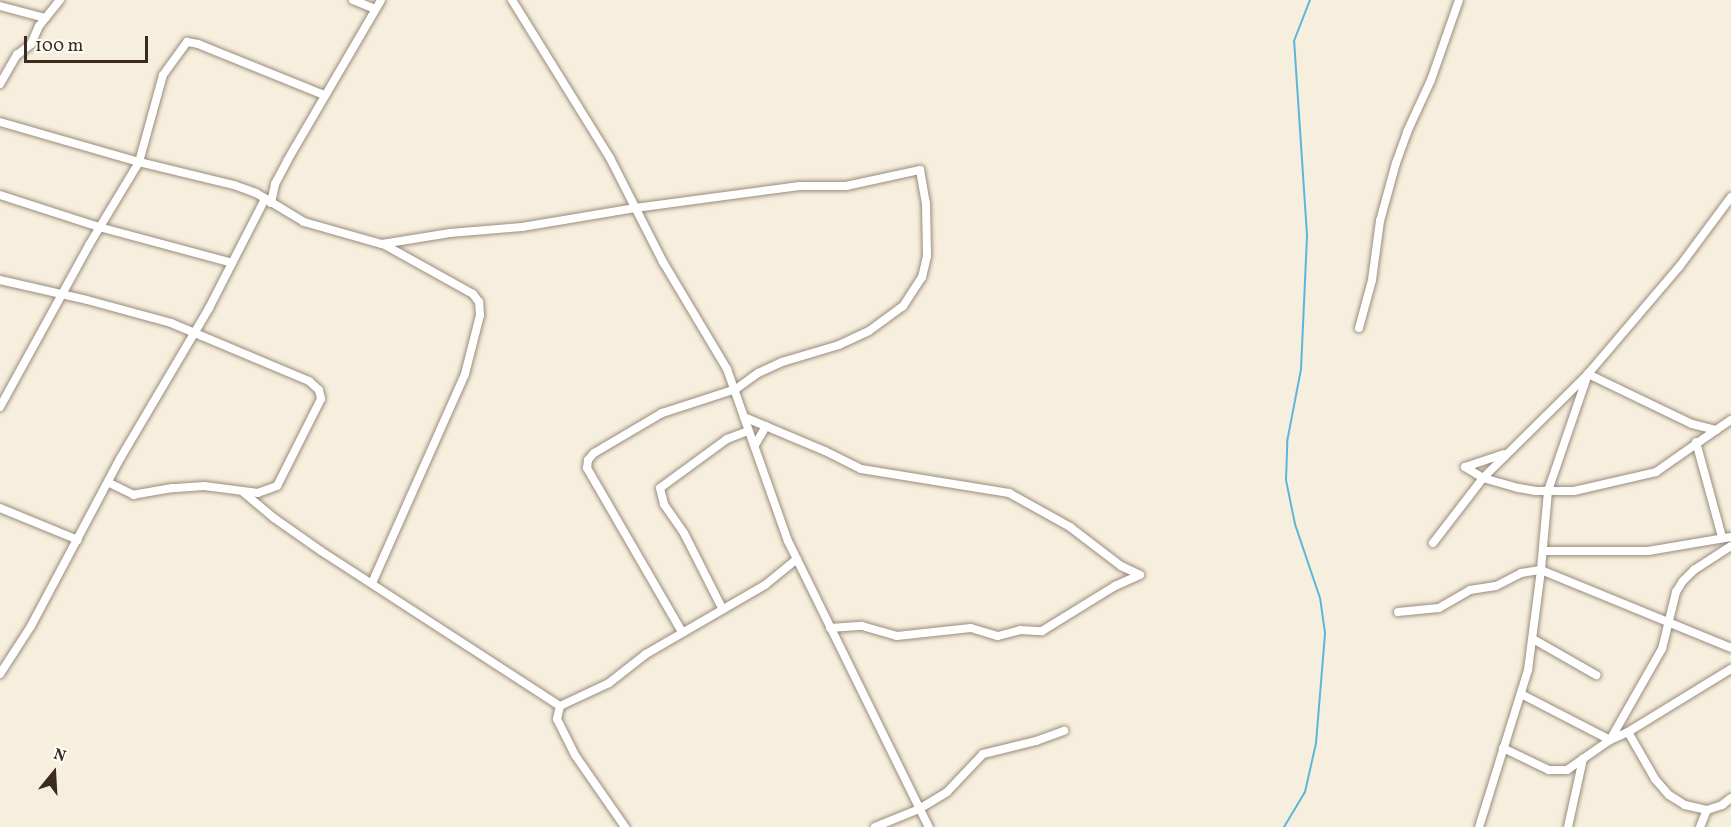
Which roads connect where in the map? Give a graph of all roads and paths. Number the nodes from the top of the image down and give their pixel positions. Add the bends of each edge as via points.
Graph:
1 (60, 0) edge
2 (353, 0) edge
3 (381, 0) edge
4 (512, 0) edge
5 (1459, 0) edge
6 (0, 6) edge
7 (375, 9) junction
8 (45, 18) junction
9 (0, 84) edge
10 (324, 95) junction
11 (0, 122) edge
12 (139, 162) junction
13 (275, 184) junction
14 (256, 193) junction
15 (0, 195) edge
16 (1731, 197) edge
17 (268, 201) junction
18 (635, 208) junction
19 (99, 227) junction
20 (382, 244) junction
21 (232, 263) junction
22 (0, 280) edge
23 (63, 295) junction
24 (1359, 328) dead end
25 (195, 332) junction
26 (1588, 374) junction
27 (736, 389) junction
28 (0, 407) edge
29 (744, 417) junction
30 (1731, 420) edge
31 (766, 426) junction
32 (1716, 430) junction
33 (748, 431) junction
34 (1696, 442) junction
35 (754, 445) junction
36 (1508, 452) junction
37 (1484, 478) junction
38 (109, 483) junction
39 (1548, 491) junction
40 (243, 492) junction
41 (0, 508) edge
42 (1727, 537) edge
43 (78, 540) junction
44 (1433, 543) dead end
45 (1731, 546) edge
46 (1544, 551) junction
47 (797, 559) junction
48 (1541, 570) junction
49 (372, 583) junction
50 (722, 608) junction
51 (1398, 612) dead end
52 (1671, 622) junction
53 (830, 627) junction
54 (682, 632) junction
55 (1533, 639) junction
56 (1731, 648) edge
57 (1731, 669) edge
58 (0, 674) edge
59 (1596, 675) dead end
60 (1521, 694) junction
61 (560, 706) junction
62 (1064, 731) dead end
63 (1628, 732) junction
64 (1610, 740) junction
65 (1503, 748) junction
66 (1583, 759) junction
67 (1731, 798) edge
68 (919, 808) junction
69 (1707, 810) junction
70 (625, 827) edge
71 (875, 827) edge
72 (929, 827) edge
73 (1479, 827) edge
74 (1568, 827) edge
75 (1700, 827) edge

1 - 8 street
2 - 7 street
3 - 7 street
4 - 18 street via 610,158
5 - 24 street via 1396,163
6 - 8 street
7 - 10 street
8 - 9 street via 31,44 16,55
10 - 12 street via 187,42 163,75
10 - 13 street
11 - 12 street
12 - 14 street
12 - 19 street
13 - 14 street
13 - 17 street
14 - 17 street
15 - 19 street
16 - 26 street via 1679,267
17 - 20 street via 304,222
17 - 21 street
18 - 20 street via 568,221
18 - 27 street
18 - 27 street via 800,186 846,186 916,170 922,173 927,256 922,277 903,306 869,331 839,345 769,367
19 - 21 street
19 - 23 street
20 - 49 street via 473,294 480,315 465,374
21 - 25 street
22 - 23 street
23 - 25 street via 148,315
23 - 28 street
25 - 38 street
25 - 40 street via 309,381 319,390 321,399 278,486 258,493
26 - 32 street via 1676,418
26 - 36 street
26 - 39 street
27 - 29 street
27 - 54 street via 662,413 588,460 587,468
29 - 31 street
29 - 33 street
30 - 32 street
31 - 35 street
31 - 53 street via 861,469 1010,493 1070,527 1121,566 1140,575 1042,631 1020,630 998,636 971,628 897,636 862,626
32 - 34 street
33 - 35 street
33 - 50 street via 727,439 660,488 664,504 684,532
34 - 39 street via 1656,472 1598,487
34 - 42 street
35 - 47 street
36 - 37 street
36 - 37 street via 1465,467
37 - 39 street
37 - 44 street
38 - 40 street via 134,495 204,486
38 - 43 street
39 - 46 street
40 - 49 street via 274,518
41 - 43 street
42 - 46 street via 1648,551
43 - 58 street
45 - 52 street via 1683,581 1676,592
46 - 48 street
47 - 50 street via 759,589
47 - 53 street
48 - 51 street via 1521,573 1496,586 1470,590 1439,608
48 - 52 street
48 - 55 street
49 - 61 street
50 - 54 street
52 - 56 street
52 - 64 street via 1653,667
53 - 68 street
54 - 61 street via 609,683
55 - 59 street
55 - 60 street
57 - 63 street
60 - 64 street
60 - 65 street
61 - 70 street via 557,719 575,755
62 - 68 street via 982,754 954,787
63 - 64 street
63 - 69 street via 1654,778 1669,795 1685,805
64 - 66 street
65 - 66 street via 1549,770 1567,770
65 - 73 street
66 - 74 street
67 - 69 street via 1722,806
68 - 71 street
68 - 72 street
69 - 75 street

